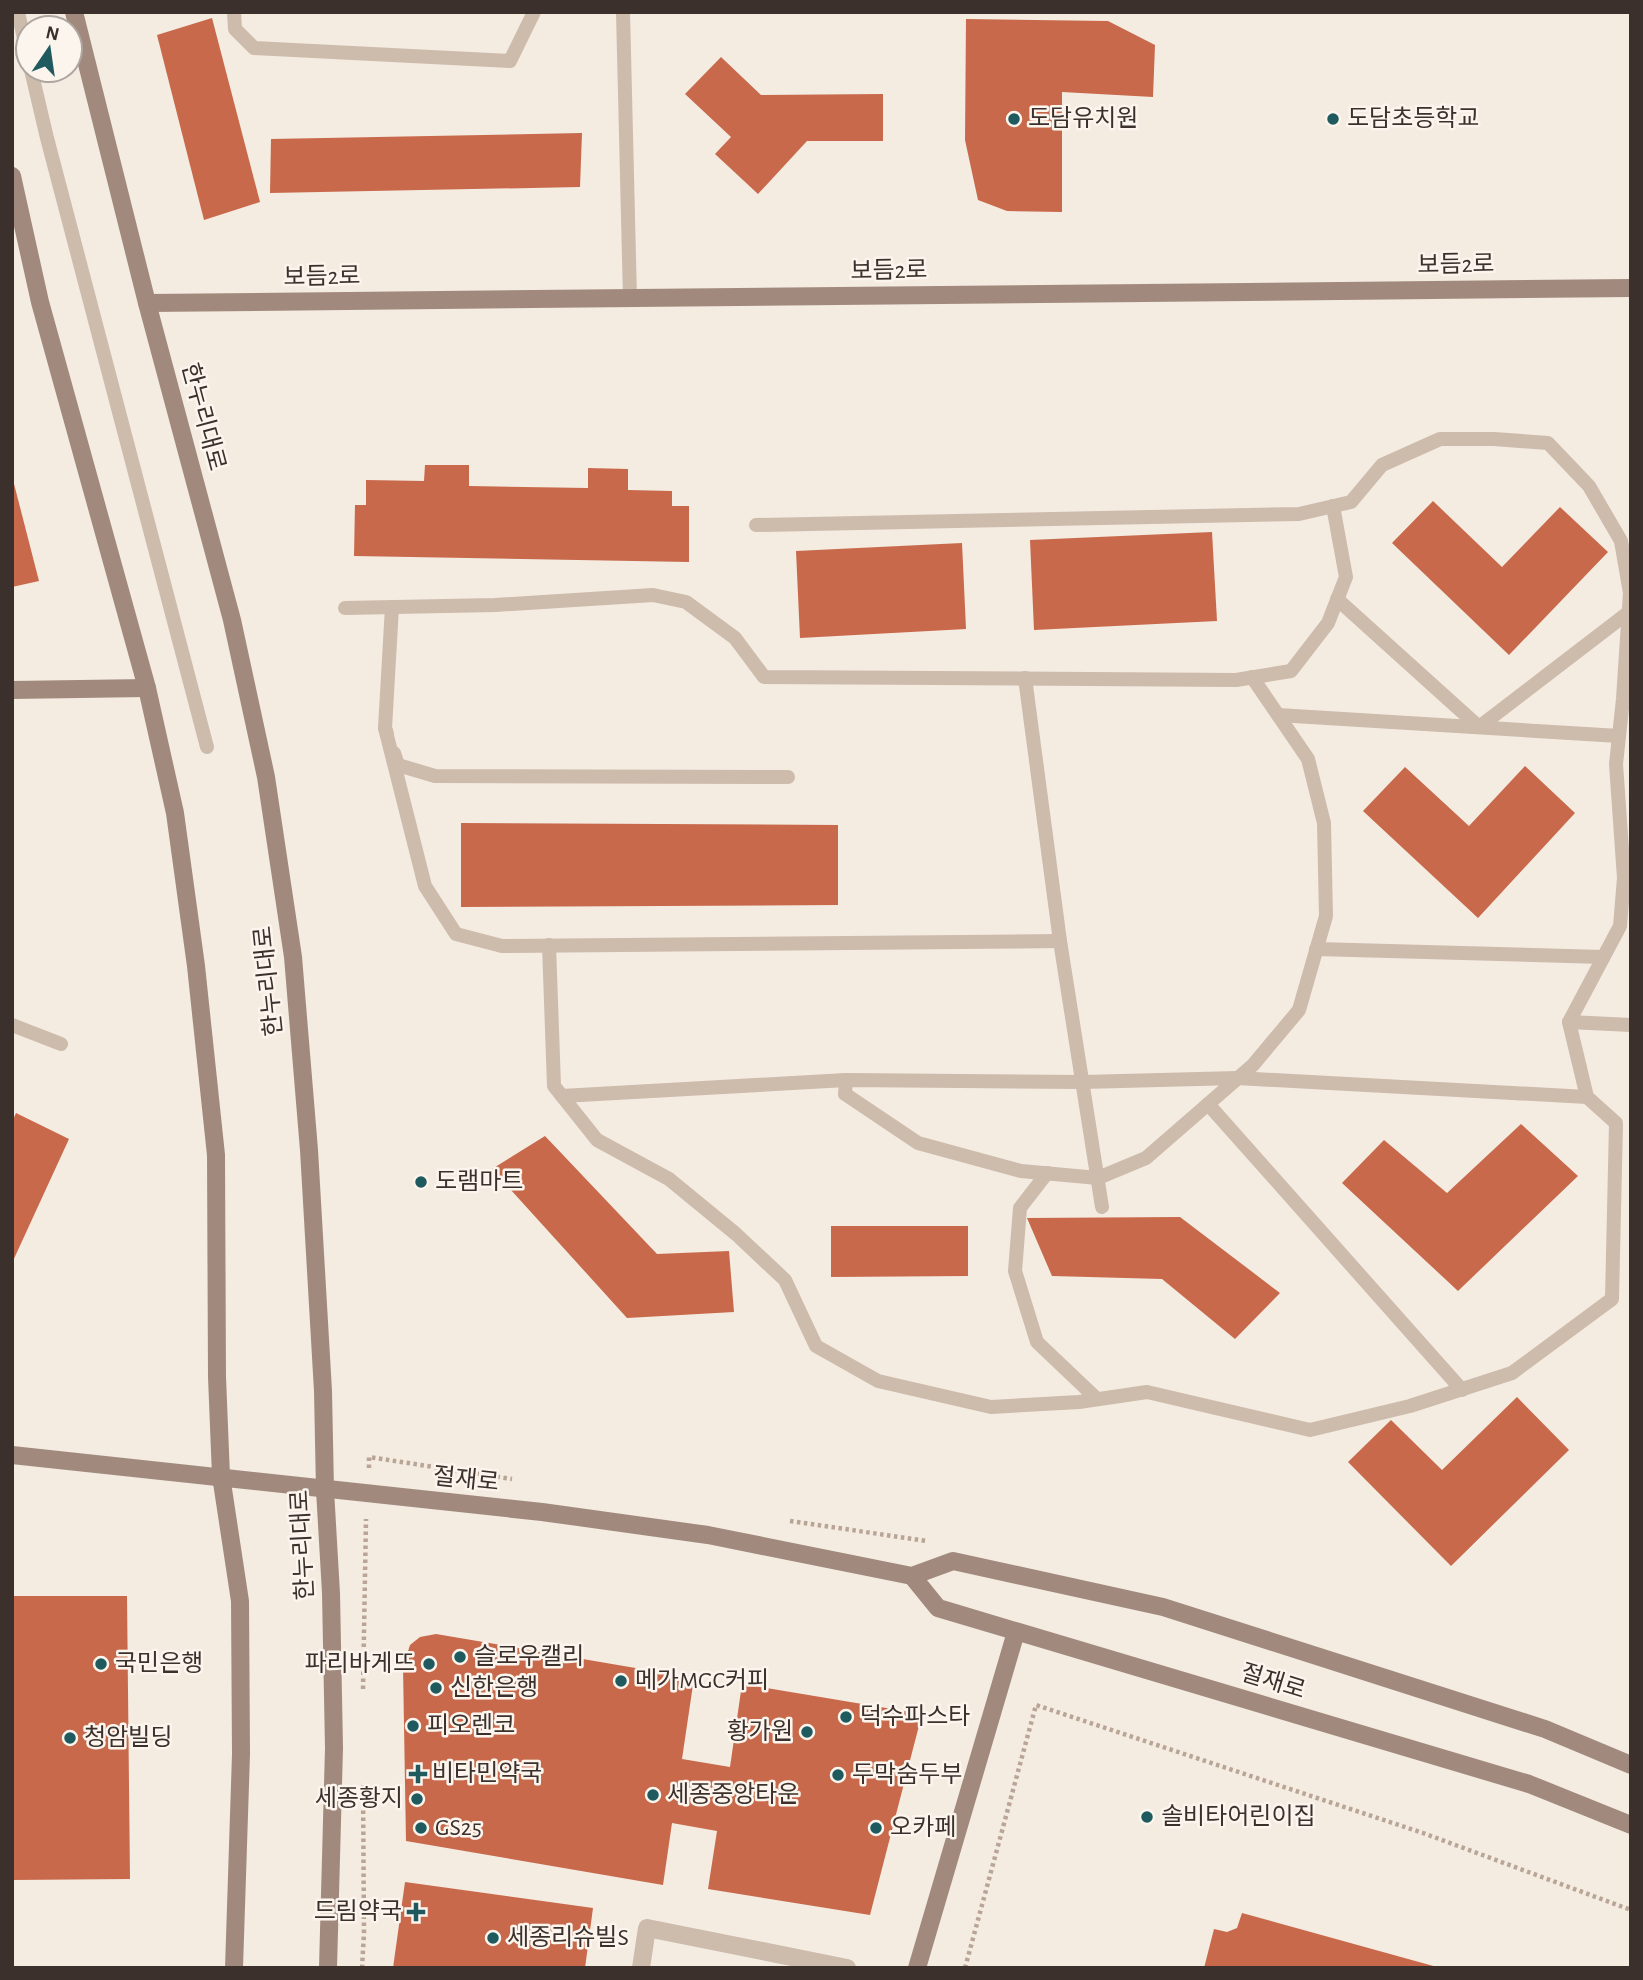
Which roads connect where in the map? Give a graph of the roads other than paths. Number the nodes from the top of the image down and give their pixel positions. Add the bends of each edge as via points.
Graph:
1 (74, 12) edge
2 (234, 12) edge
3 (534, 12) edge
4 (623, 12) edge
5 (34, 84) edge
6 (12, 176) edge
7 (1631, 288) edge
8 (630, 298) junction
9 (147, 303) junction
10 (1333, 506) junction
11 (756, 525) dead end
12 (1337, 598) junction
13 (392, 607) junction
14 (345, 608) dead end
15 (1629, 612) junction
16 (1252, 677) junction
17 (1025, 678) junction
18 (147, 688) junction
19 (12, 690) edge
20 (1278, 715) junction
21 (1479, 727) junction
22 (385, 728) junction
23 (1619, 736) junction
24 (206, 747) dead end
25 (788, 778) dead end
26 (1060, 941) junction
27 (549, 945) junction
28 (1317, 949) junction
29 (1603, 957) junction
30 (1569, 1022) junction
31 (12, 1025) edge
32 (1631, 1025) edge
33 (61, 1044) dead end
34 (1237, 1078) junction
35 (846, 1080) junction
36 (1083, 1082) junction
37 (562, 1096) junction
38 (1587, 1097) junction
39 (1208, 1104) junction
40 (1047, 1173) junction
41 (1098, 1178) junction
42 (1102, 1207) dead end
43 (1462, 1390) junction
44 (1097, 1399) junction
45 (12, 1455) edge
46 (221, 1476) junction
47 (324, 1490) junction
48 (912, 1576) junction
49 (1016, 1632) junction
50 (1631, 1765) edge
51 (1631, 1825) edge
52 (234, 1968) edge
53 (327, 1968) edge
54 (642, 1968) edge
55 (847, 1968) edge
56 (917, 1968) edge

1 - 9 street, 한누리대로
2 - 3 lane via 235,29 254,48 510,61
4 - 8 lane
5 - 24 lane
6 - 18 street via 40,302
7 - 8 street, 보듬2로
8 - 9 street, 보듬2로
9 - 47 street, 한누리대로 via 232,620 263,764 293,957 309,1150
10 - 11 lane via 1299,514
10 - 12 lane via 1346,577
10 - 15 lane via 1351,502 1382,465 1440,439 1548,443 1589,486 1621,541
12 - 16 lane via 1328,623 1291,671
12 - 21 lane
13 - 14 lane
13 - 17 lane via 653,595 686,602 735,638 764,677
13 - 22 lane
15 - 21 lane
15 - 23 lane
16 - 17 lane
16 - 20 lane
17 - 26 lane
18 - 19 street
18 - 46 street via 175,813 216,1155
20 - 21 lane
20 - 28 lane via 1308,759 1324,823 1326,916
21 - 23 lane
22 - 25 lane via 398,765 435,776
22 - 27 lane via 425,886 456,934 502,946
23 - 29 lane via 1616,764 1624,878 1620,926
26 - 27 lane
26 - 36 lane
27 - 37 lane via 554,1086
28 - 29 lane
28 - 34 lane via 1299,1010
29 - 30 lane
30 - 32 lane
30 - 38 lane
31 - 33 lane
34 - 36 lane
34 - 38 lane
34 - 39 lane
35 - 36 lane
35 - 37 lane
35 - 40 lane via 845,1094 918,1143 1021,1171
36 - 41 lane
37 - 44 lane via 597,1140 669,1179 785,1280 816,1346 878,1381 991,1407
38 - 43 lane via 1616,1124 1612,1299 1512,1373
39 - 41 lane via 1146,1158
39 - 43 lane
40 - 41 lane
40 - 44 lane via 1020,1208 1015,1271 1037,1342
41 - 42 lane
43 - 44 lane via 1310,1430 1147,1392
45 - 46 street, 절재로
46 - 47 street, 절재로
46 - 52 street via 240,1601 241,1754
47 - 48 street, 절재로 via 542,1512 708,1535
47 - 53 street, 한누리대로 via 334,1748
48 - 49 street, 절재로 via 938,1608
48 - 50 street, 절재로 via 953,1561 1163,1607 1545,1729
49 - 51 street, 절재로 via 1529,1784
49 - 56 street
54 - 55 street via 647,1928

